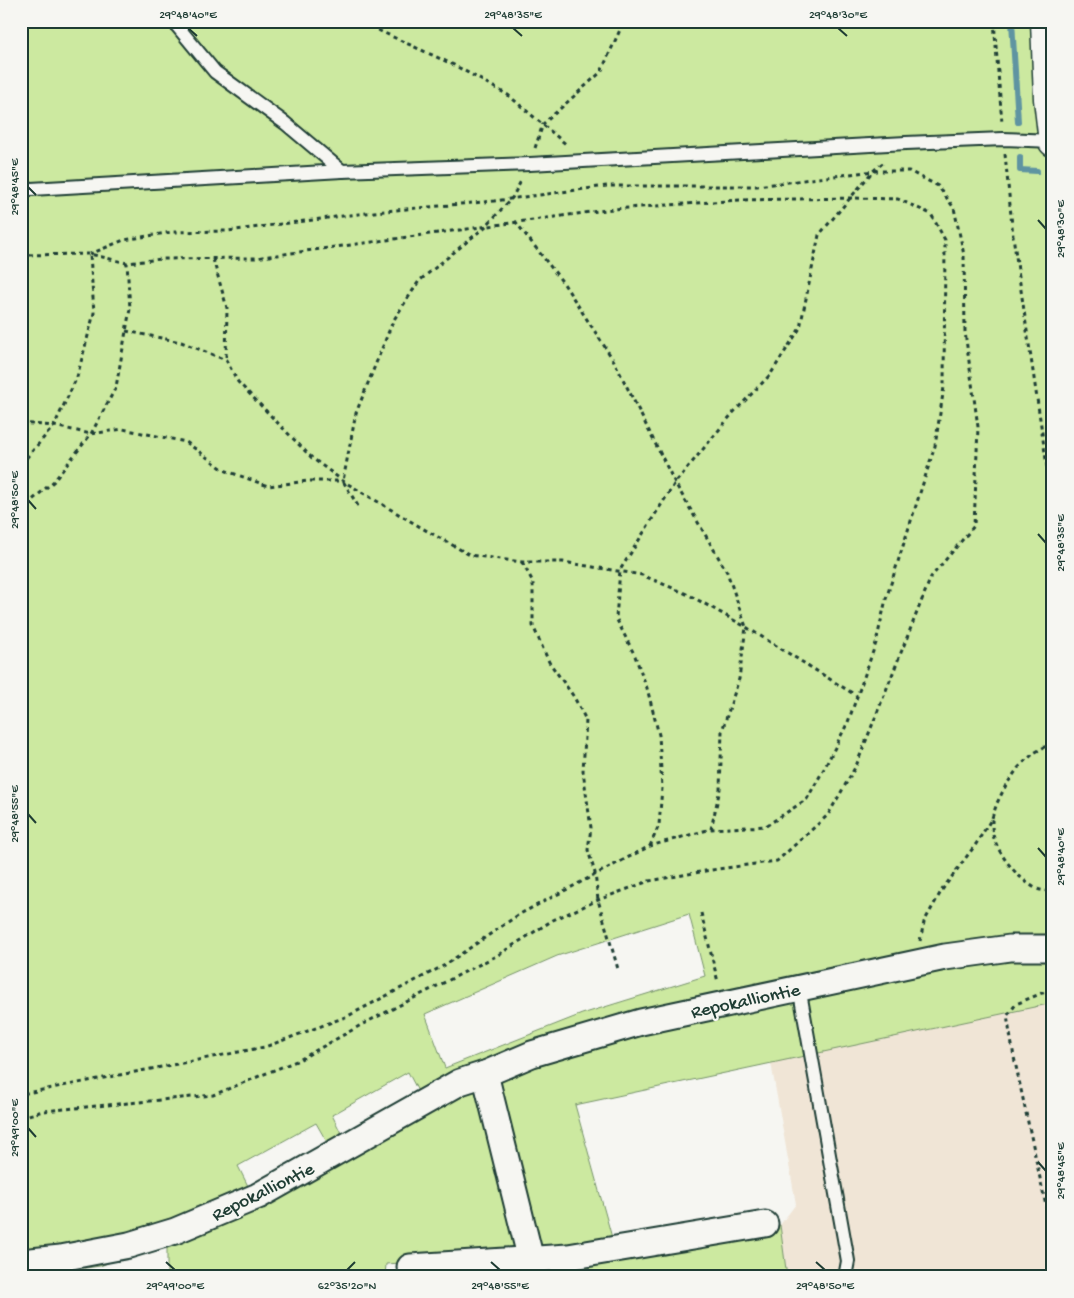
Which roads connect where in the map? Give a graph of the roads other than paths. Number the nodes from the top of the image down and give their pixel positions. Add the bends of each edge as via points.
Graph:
1 (173, 21) edge
2 (1045, 21) edge
3 (1050, 99) edge
4 (1053, 141) edge
5 (342, 171) junction
6 (30, 190) dead end
7 (1053, 929) edge
8 (1010, 948) junction
9 (1053, 948) edge
10 (800, 987) junction
11 (486, 1074) junction
12 (765, 1224) dead end
13 (531, 1260) junction
14 (21, 1262) edge
15 (410, 1267) dead end
16 (845, 1277) edge

1 - 5 lane via 215,72
2 - 3 main road
3 - 4 main road
4 - 5 lane via 1003,140
5 - 6 lane
7 - 8 street, Repokalliontie
8 - 9 street, Repokalliontie
8 - 10 street, Repokalliontie via 945,957
10 - 11 street, Repokalliontie via 641,1022 532,1054
10 - 16 lane via 848,1261
11 - 13 street
11 - 14 street, Repokalliontie via 460,1082 258,1196 175,1231 129,1245
12 - 13 street via 568,1257
13 - 15 street

